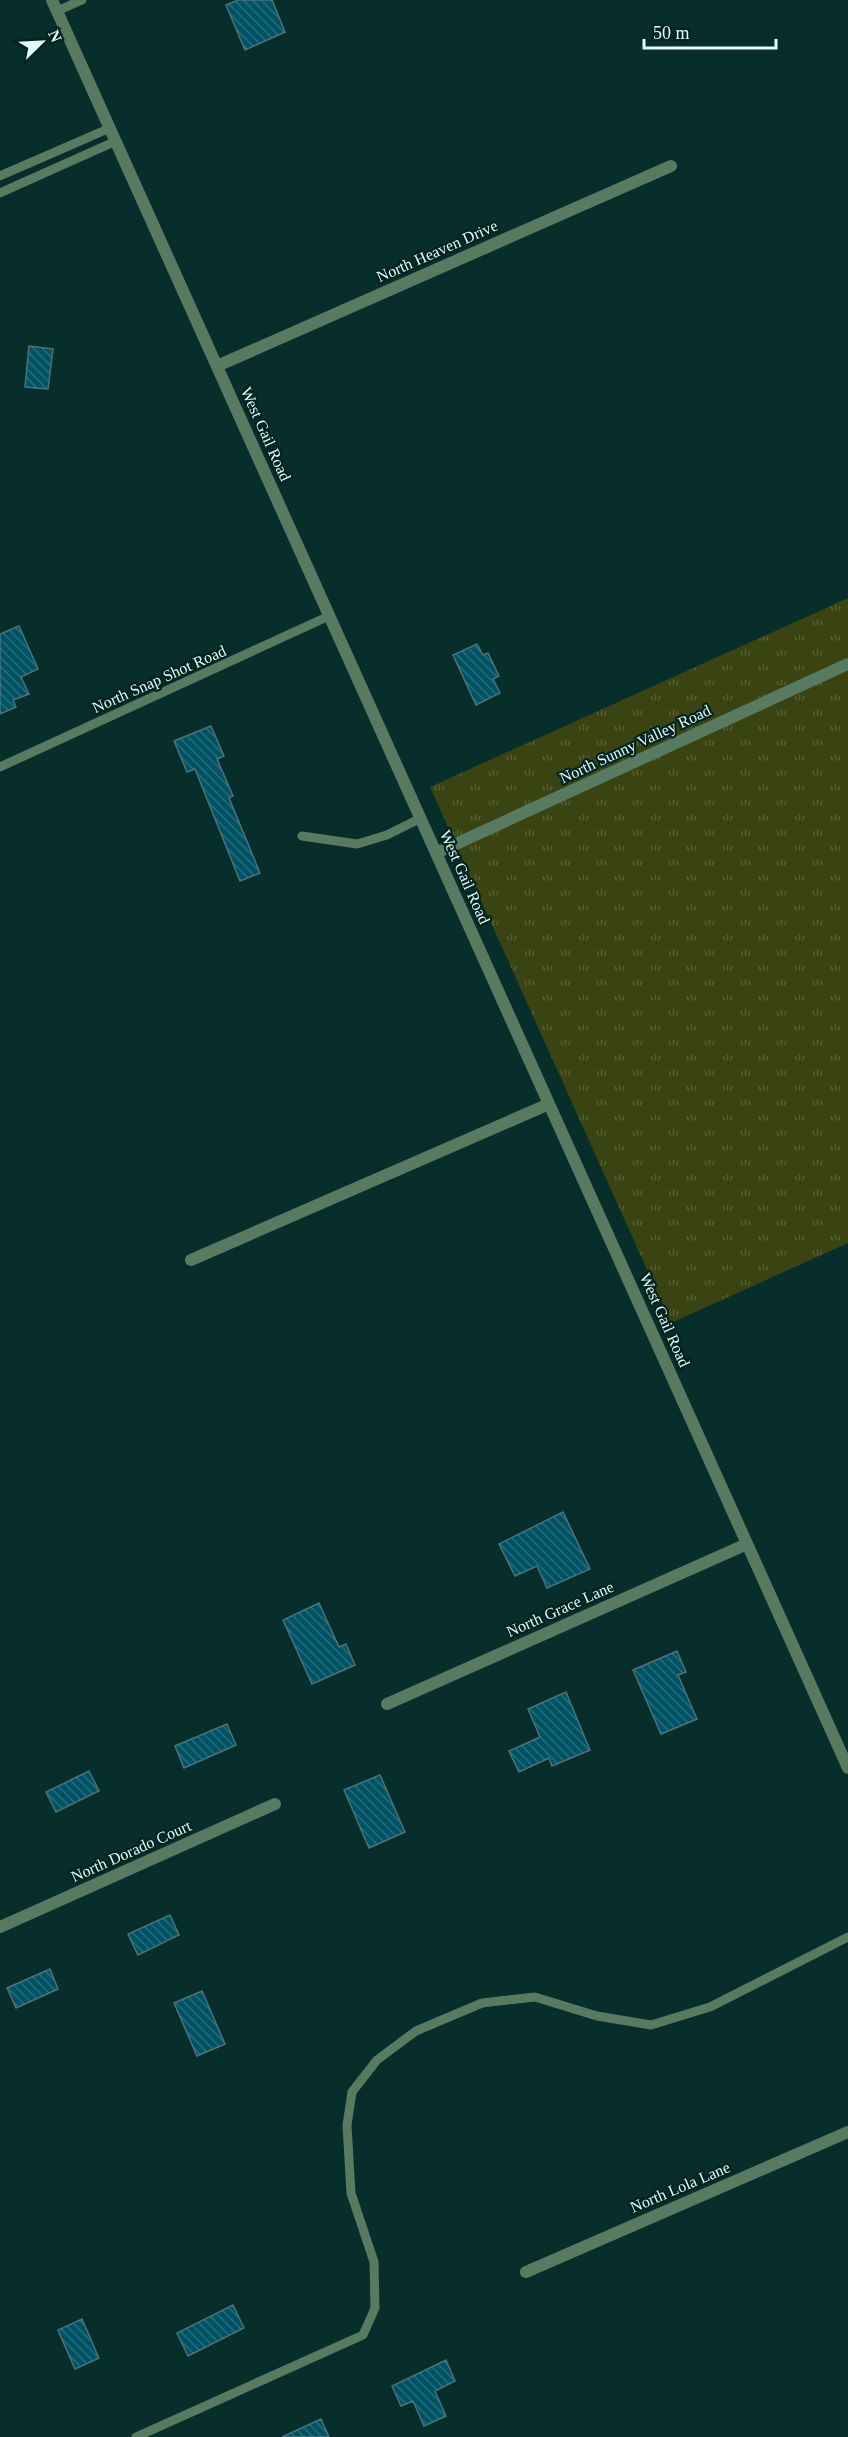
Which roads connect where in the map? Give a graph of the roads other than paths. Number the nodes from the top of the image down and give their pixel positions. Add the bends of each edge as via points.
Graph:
1 (82, 0) edge
2 (55, 5) edge
3 (110, 128) junction
4 (116, 141) junction
5 (670, 166) dead end
6 (0, 176) edge
7 (0, 193) edge
8 (217, 366) junction
9 (330, 616) junction
10 (848, 664) edge
11 (0, 767) edge
12 (421, 818) junction
13 (302, 837) dead end
14 (436, 853) junction
15 (549, 1104) junction
16 (191, 1260) dead end
17 (747, 1544) junction
18 (387, 1704) dead end
19 (848, 1768) edge
20 (275, 1804) dead end
21 (0, 1928) edge
22 (848, 1937) edge
23 (848, 2132) edge
24 (526, 2272) dead end
25 (136, 2437) edge

1 - 2 lane
2 - 3 street, West Gail Road
3 - 4 street, West Gail Road
3 - 6 lane
4 - 7 lane
4 - 8 street, West Gail Road
5 - 8 street, North Heaven Drive
8 - 9 street, West Gail Road
9 - 11 lane, North Snap Shot Road
9 - 12 street, West Gail Road
10 - 14 street, North Sunny Valley Road
12 - 13 lane via 357,844
12 - 14 street, West Gail Road
14 - 15 street, West Gail Road
15 - 16 street
15 - 17 street, West Gail Road
17 - 18 street, North Grace Lane
17 - 19 street, West Gail Road
20 - 21 street, North Dorado Court
22 - 25 lane via 710,2007 651,2025 597,2016 535,1997 482,2003 416,2031 377,2060 352,2092 347,2125 351,2193 374,2262 375,2308 363,2335
23 - 24 street, North Lola Lane

